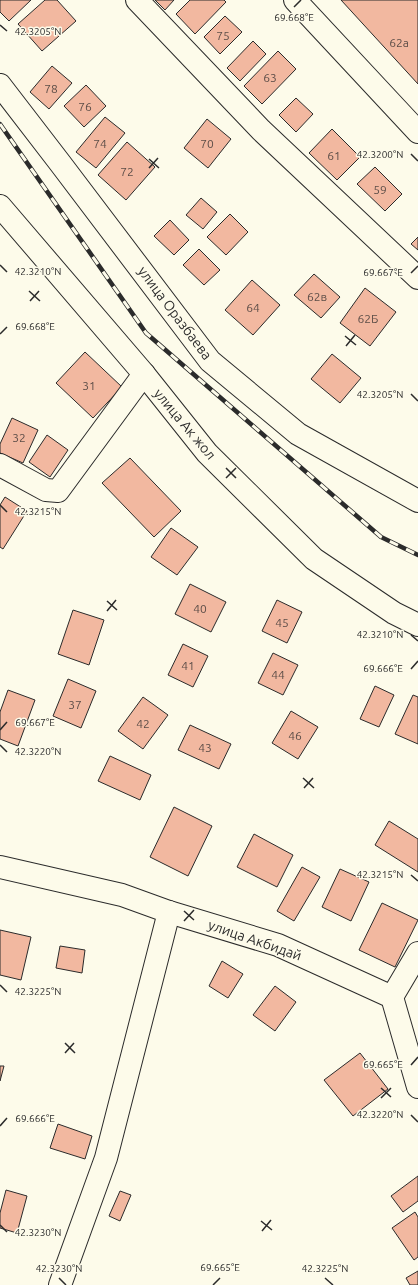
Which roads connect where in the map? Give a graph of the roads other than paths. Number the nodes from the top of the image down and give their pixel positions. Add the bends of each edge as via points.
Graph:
1 (136, 0) edge
2 (295, 0) edge
3 (0, 85) edge
4 (418, 132) edge
5 (0, 206) edge
6 (418, 278) edge
7 (144, 374) junction
8 (0, 465) edge
9 (418, 502) edge
10 (418, 625) edge
11 (0, 867) edge
12 (169, 912) junction
13 (418, 953) edge
14 (392, 997) junction
15 (418, 1087) edge
16 (60, 1285) edge

1 - 6 street via 261,130
2 - 4 street
3 - 9 street, улица Оразбаева via 210,361 298,434
5 - 7 street, улица Ак жол
7 - 8 street via 58,491 46,490
7 - 10 street, улица Ак жол via 207,453 314,559 394,613
11 - 12 street, улица Акбидай via 122,895
12 - 14 street, улица Акбидай via 278,945
12 - 16 street via 106,1158
13 - 14 street
14 - 15 street

